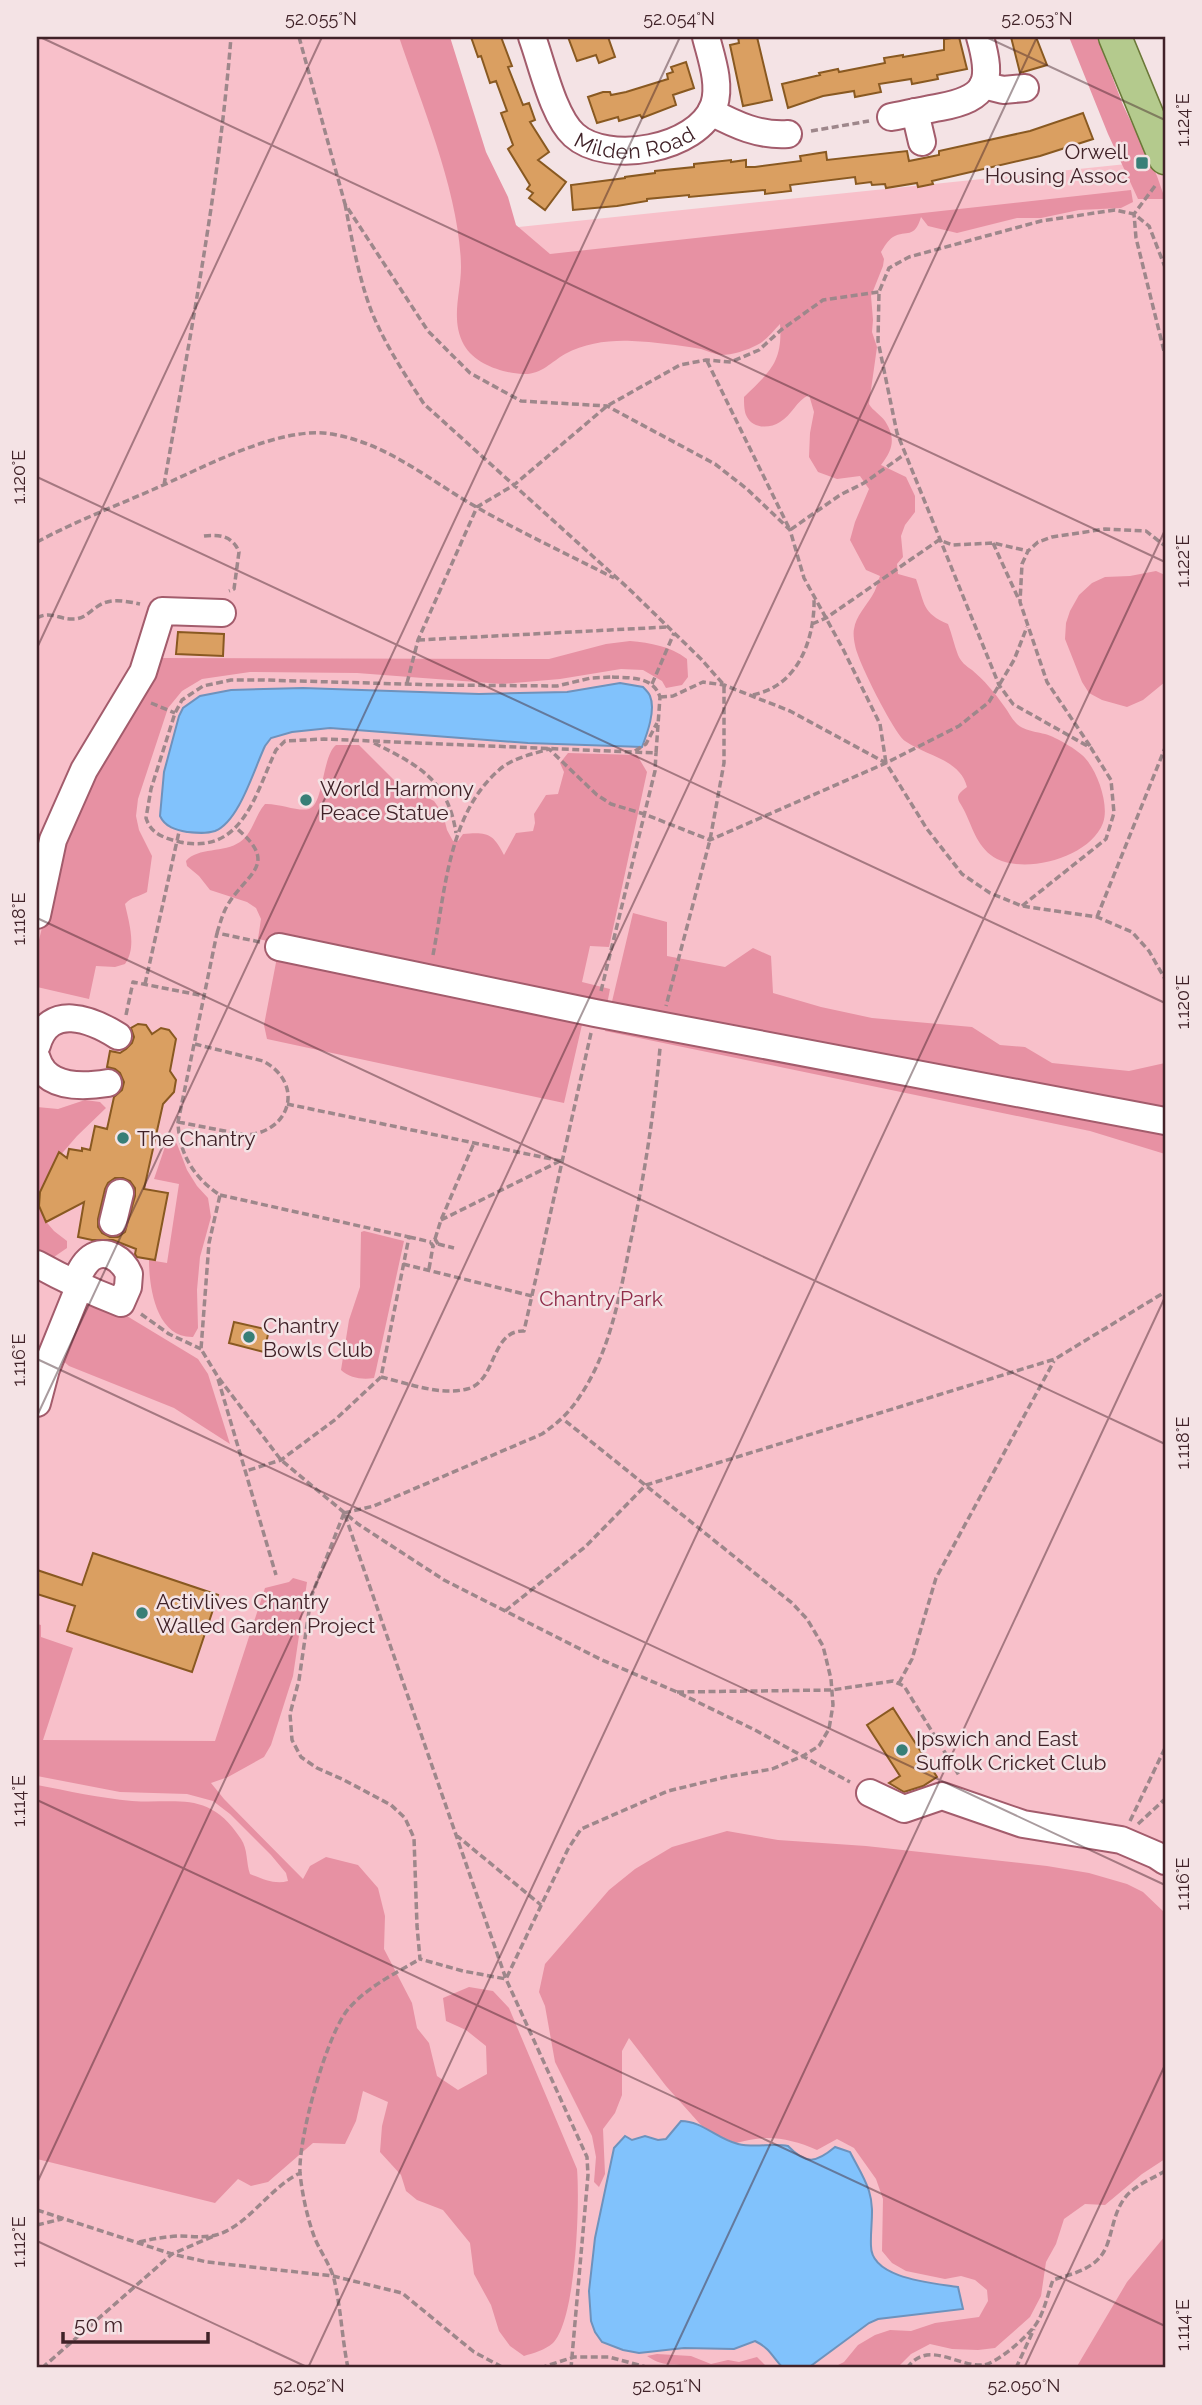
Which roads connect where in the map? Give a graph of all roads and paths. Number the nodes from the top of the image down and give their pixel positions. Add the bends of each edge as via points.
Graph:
1 (231, 37) edge
2 (299, 37) edge
3 (532, 37) edge
4 (706, 37) edge
5 (980, 37) edge
6 (1115, 37) edge
7 (983, 85) junction
8 (1024, 88) dead end
9 (711, 112) junction
10 (894, 116) junction
11 (797, 133) joint
12 (922, 142) dead end
13 (1160, 172) edge
14 (345, 204) junction
15 (1134, 214) junction
16 (1165, 267) edge
17 (879, 292) junction
18 (1165, 355) edge
19 (706, 360) junction
20 (607, 406) junction
21 (905, 454) junction
22 (164, 485) junction
23 (514, 485) junction
24 (477, 507) junction
25 (790, 530) junction
26 (204, 536) dead end
27 (939, 540) junction
28 (37, 542) edge
29 (993, 543) junction
30 (1165, 546) edge
31 (1028, 551) junction
32 (619, 580) junction
33 (814, 596) junction
34 (1020, 602) junction
35 (162, 611) junction
36 (222, 613) joint
37 (37, 618) edge
38 (826, 618) junction
39 (812, 624) junction
40 (1027, 626) junction
41 (668, 627) junction
42 (674, 633) junction
43 (418, 640) junction
44 (407, 684) junction
45 (652, 684) junction
46 (724, 685) junction
47 (999, 685) junction
48 (751, 696) junction
49 (660, 697) junction
50 (658, 721) junction
51 (371, 742) junction
52 (1091, 748) junction
53 (1165, 748) edge
54 (549, 749) junction
55 (632, 752) junction
56 (656, 753) junction
57 (886, 764) junction
58 (644, 814) junction
59 (236, 828) junction
60 (179, 832) dead end
61 (456, 835) junction
62 (710, 839) junction
63 (177, 841) junction
64 (1022, 906) junction
65 (37, 915) edge
66 (1097, 917) junction
67 (217, 933) junction
68 (279, 947) joint
69 (429, 978) junction
70 (1165, 979) edge
71 (145, 984) junction
72 (204, 996) junction
73 (596, 1013) junction
74 (662, 1026) junction
75 (110, 1031) joint
76 (37, 1044) edge
77 (195, 1044) junction
78 (37, 1059) edge
79 (108, 1083) dead end
80 (288, 1104) junction
81 (1165, 1121) edge
82 (178, 1122) junction
83 (474, 1143) junction
84 (561, 1161) junction
85 (120, 1193) dead end
86 (220, 1195) junction
87 (441, 1220) junction
88 (409, 1237) junction
89 (110, 1240) junction
90 (434, 1243) junction
91 (454, 1248) dead end
92 (37, 1264) edge
93 (403, 1264) junction
94 (429, 1270) junction
95 (77, 1284) junction
96 (1165, 1292) edge
97 (532, 1296) junction
98 (121, 1303) junction
99 (201, 1349) junction
100 (1055, 1359) junction
101 (218, 1377) junction
102 (381, 1377) junction
103 (37, 1403) edge
104 (563, 1419) junction
105 (281, 1460) junction
106 (246, 1471) junction
107 (646, 1485) junction
108 (344, 1513) junction
109 (276, 1575) dead end
110 (505, 1611) junction
111 (899, 1683) junction
112 (832, 1690) junction
113 (677, 1692) junction
114 (1165, 1748) edge
115 (803, 1756) junction
116 (870, 1793) joint
117 (1165, 1800) edge
118 (979, 1809) junction
119 (455, 1834) junction
120 (1121, 1840) junction
121 (1165, 1861) edge
122 (541, 1905) junction
123 (420, 1959) junction
124 (506, 1979) junction
125 (1165, 2171) edge
126 (300, 2173) junction
127 (37, 2210) edge
128 (63, 2219) junction
129 (37, 2225) edge
130 (216, 2235) junction
131 (136, 2242) junction
132 (172, 2254) junction
133 (333, 2276) junction
134 (1037, 2323) junction
135 (574, 2357) junction
136 (43, 2368) edge
137 (348, 2368) edge
138 (517, 2368) edge
139 (540, 2368) edge
140 (571, 2368) edge
141 (650, 2368) edge
142 (907, 2368) edge
143 (1016, 2368) edge

1 - 22 path via 212,215
2 - 14 path
3 - 9 street, Milden Road via 563,122 575,136 598,148 622,150 670,143 689,134
4 - 9 street, Milden Road via 716,86
5 - 7 street via 986,71
6 - 13 main road
7 - 8 street via 1003,90
7 - 10 street via 966,101
9 - 11 street, Milden Road via 750,130
10 - 11 path
10 - 12 street
13 - 15 path
14 - 20 path via 428,331 470,373 521,401
14 - 23 path via 376,322 399,366 424,404
15 - 16 path via 1150,226
15 - 17 path via 1115,210 1041,221 909,257 889,268
15 - 18 path
17 - 19 path via 823,300 759,350 731,362
17 - 21 path via 878,341
19 - 20 path via 680,365
19 - 25 path
20 - 23 path
20 - 25 path via 715,464
21 - 25 path
21 - 27 path
22 - 24 path via 251,447 303,434 331,434 373,446 411,464
22 - 28 path
23 - 24 path
23 - 32 path
24 - 32 path
24 - 43 path
25 - 33 path
26 - 36 path via 227,538 239,552 234,589 225,593
27 - 29 path via 953,545
27 - 38 path
27 - 47 path
29 - 31 path
29 - 34 path
30 - 31 path via 1146,531 1105,529 1052,537
31 - 34 path via 1022,564
32 - 41 path
33 - 38 path
33 - 39 path
34 - 40 path
35 - 36 street
35 - 37 path via 108,601 75,620 54,614
35 - 65 street via 143,672 84,770 53,840
38 - 39 path
38 - 57 path via 880,724
39 - 48 path via 799,662 788,677
40 - 47 path
40 - 52 path via 1047,682
41 - 42 path
41 - 43 path
42 - 45 path
42 - 46 path
43 - 44 path
44 - 45 path via 557,686 612,677
44 - 63 path via 231,680 189,694 175,713 146,812 152,830
45 - 49 path
46 - 48 path
46 - 49 path via 703,682
46 - 62 path via 724,763
47 - 52 path via 1013,704
47 - 57 path via 989,702 959,726
48 - 57 path via 790,711
49 - 50 path
50 - 55 path via 646,744
50 - 56 path
51 - 54 path
51 - 59 path via 306,739 280,744
51 - 61 path via 420,769 442,791
52 - 64 path via 1111,780 1114,813 1106,839
53 - 66 path
54 - 55 path
54 - 58 path via 611,804
54 - 61 path via 500,769 473,800
55 - 56 path
56 - 58 path
57 - 62 path
57 - 64 path via 962,874 990,893
58 - 62 path
58 - 73 path
59 - 63 path via 215,840
59 - 67 path via 257,849 258,863 226,908
60 - 63 path
61 - 69 path
62 - 74 path
63 - 71 path
64 - 66 path
66 - 70 path via 1132,932
67 - 68 path
67 - 72 path
68 - 69 street
69 - 73 street
71 - 72 path
71 - 75 path via 133,982 125,1020 120,1019
72 - 77 path
73 - 74 street
73 - 84 path
74 - 81 street
74 - 104 path via 646,1169 618,1300 602,1353 581,1396
75 - 76 street via 81,1020 57,1020 48,1025
77 - 80 path via 272,1066 287,1085
77 - 82 path
78 - 79 street via 45,1074 55,1080 78,1086
80 - 82 path via 273,1127 255,1134
80 - 83 path
82 - 86 path via 189,1166 202,1183
83 - 84 path
83 - 87 path
84 - 87 path
84 - 97 path
85 - 89 street
86 - 88 path
86 - 99 path via 209,1243
87 - 90 path
88 - 90 path
88 - 93 path
89 - 95 street via 90,1258
89 - 98 street via 129,1274
90 - 91 path
90 - 94 path
92 - 95 street
93 - 94 path
93 - 102 path
94 - 97 path
95 - 98 street
95 - 103 street
96 - 100 path
97 - 102 path via 524,1331 508,1335 474,1387 451,1391
98 - 99 path
99 - 101 path
100 - 107 path
100 - 111 path via 936,1578 912,1659
101 - 105 path
101 - 106 path
102 - 105 path via 336,1419
104 - 107 path
104 - 108 path via 542,1434 374,1506
105 - 106 path
105 - 108 path
106 - 109 path
107 - 110 path via 584,1547
107 - 112 path via 799,1611 823,1646
108 - 110 path via 444,1580
108 - 119 path
108 - 123 path via 311,1597 290,1714 292,1740 309,1763 391,1805 405,1818 414,1838
110 - 113 path
111 - 112 path
111 - 118 path
112 - 113 path
112 - 115 path via 829,1729 819,1746
113 - 115 path
114 - 120 path
115 - 116 path
115 - 122 path via 772,1769 668,1791 581,1829
116 - 118 street via 904,1809 942,1796
117 - 120 path
118 - 120 street via 1023,1824
119 - 122 path
119 - 124 path
120 - 121 street
122 - 124 path
123 - 124 path
123 - 126 path via 371,1989 340,2021 308,2120
124 - 135 path via 587,2157
125 - 134 path via 1125,2196 1100,2258 1087,2269 1053,2280
126 - 130 path via 279,2185 231,2229
126 - 133 path via 314,2236
127 - 128 path
128 - 129 path
128 - 131 path
130 - 131 path
130 - 132 path
131 - 132 path
132 - 133 path
132 - 136 path
133 - 137 path
133 - 138 path via 402,2293 474,2352 502,2367
134 - 142 path via 998,2359 985,2365 937,2354 918,2357
134 - 143 path
135 - 139 path
135 - 140 path
135 - 141 path via 609,2357

